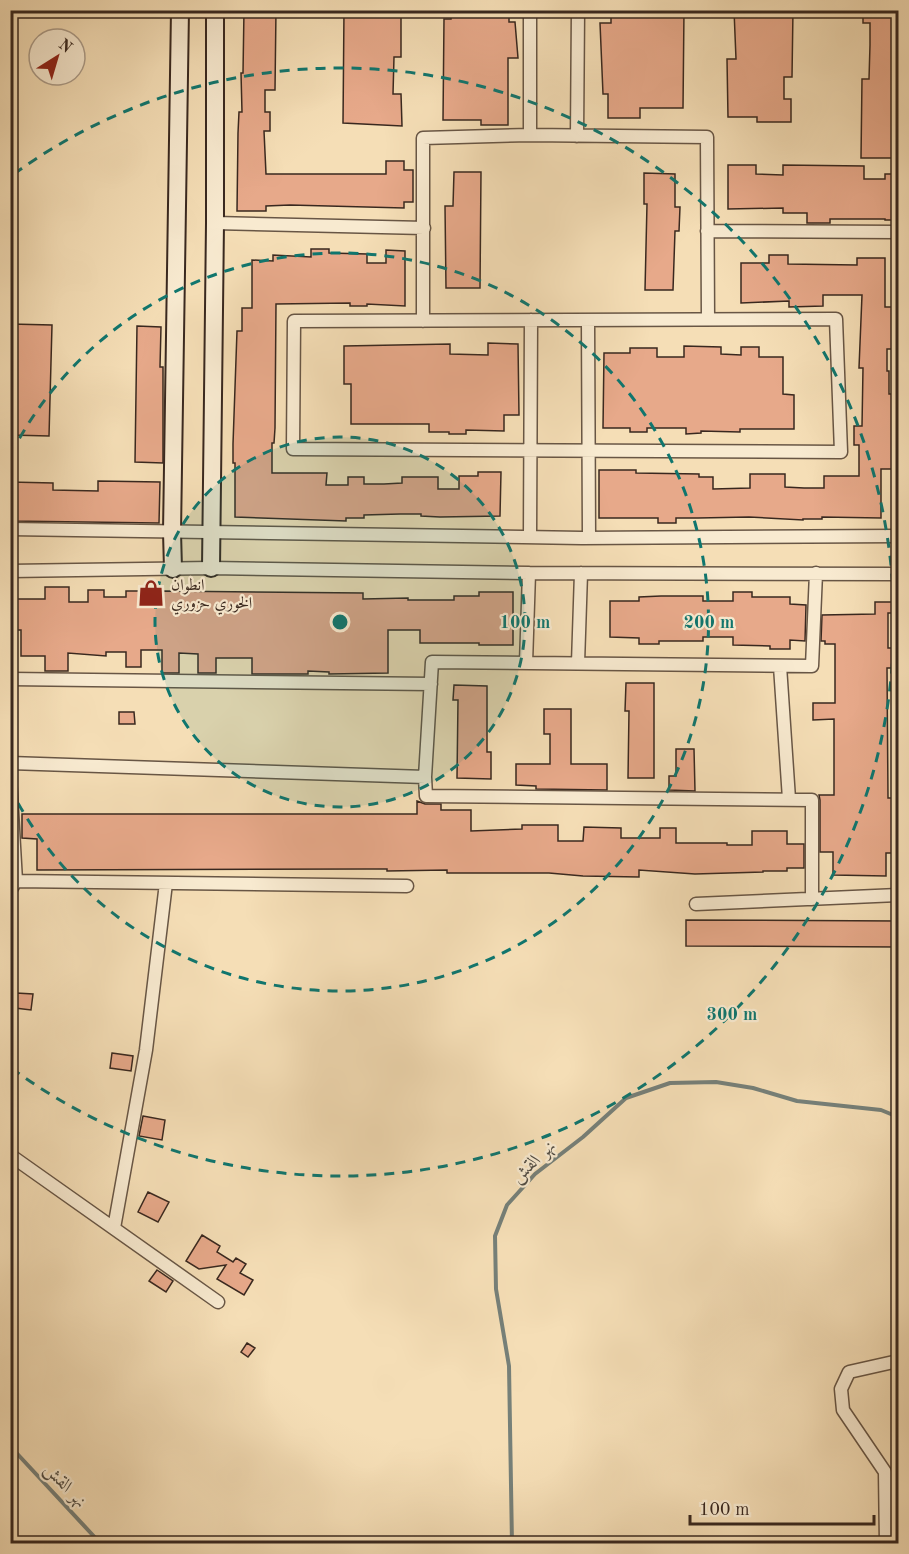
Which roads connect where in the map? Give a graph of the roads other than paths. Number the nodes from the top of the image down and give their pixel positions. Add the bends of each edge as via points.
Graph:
1 (180, 10) edge
2 (215, 10) edge
3 (530, 10) edge
4 (578, 10) edge
5 (530, 135) junction
6 (577, 136) junction
7 (215, 223) junction
8 (424, 228) junction
9 (708, 231) junction
10 (898, 232) edge
11 (708, 319) junction
12 (531, 320) junction
13 (588, 320) junction
14 (423, 321) junction
15 (529, 450) junction
16 (588, 451) junction
17 (10, 529) edge
18 (172, 532) junction
19 (211, 532) junction
20 (898, 536) edge
21 (530, 537) junction
22 (589, 538) junction
23 (211, 568) junction
24 (173, 569) junction
25 (10, 571) edge
26 (529, 573) junction
27 (581, 573) junction
28 (816, 573) junction
29 (898, 574) edge
30 (526, 663) junction
31 (578, 663) junction
32 (780, 666) junction
33 (10, 679) edge
34 (431, 684) junction
35 (10, 763) edge
36 (10, 777) edge
37 (425, 777) junction
38 (789, 799) junction
39 (166, 883) junction
40 (13, 886) edge
41 (407, 886) dead end
42 (898, 896) edge
43 (812, 899) junction
44 (696, 904) dead end
45 (10, 1155) edge
46 (114, 1228) junction
47 (218, 1302) dead end
48 (898, 1361) edge
49 (886, 1544) edge

1 - 18 street
2 - 7 street
3 - 5 street
4 - 6 street
5 - 6 street
5 - 8 street via 423,138
6 - 9 street via 707,137
7 - 8 street
7 - 19 street
8 - 14 street
9 - 10 street
9 - 11 street
11 - 13 street
11 - 16 street via 836,318 841,452
12 - 13 street
12 - 14 street
12 - 15 street
13 - 16 street
14 - 15 street via 294,321 293,449
15 - 16 street
15 - 21 street
16 - 22 street
17 - 18 street
18 - 19 street
18 - 24 street
19 - 21 street
19 - 23 street
20 - 22 street
21 - 22 street
23 - 24 street
23 - 26 street
24 - 25 street
26 - 27 street
26 - 30 street
27 - 28 street
27 - 31 street
28 - 29 street
28 - 32 street via 812,666
30 - 31 street
30 - 34 street via 432,662
31 - 32 street
32 - 38 street
33 - 34 street
34 - 37 street
35 - 37 street
36 - 40 street
37 - 38 street via 426,796
38 - 43 street via 812,800
39 - 40 street
39 - 41 street
39 - 46 street via 146,1050
42 - 43 street
43 - 44 street
45 - 46 street
46 - 47 street
48 - 49 street via 849,1372 841,1389 843,1410 885,1472

